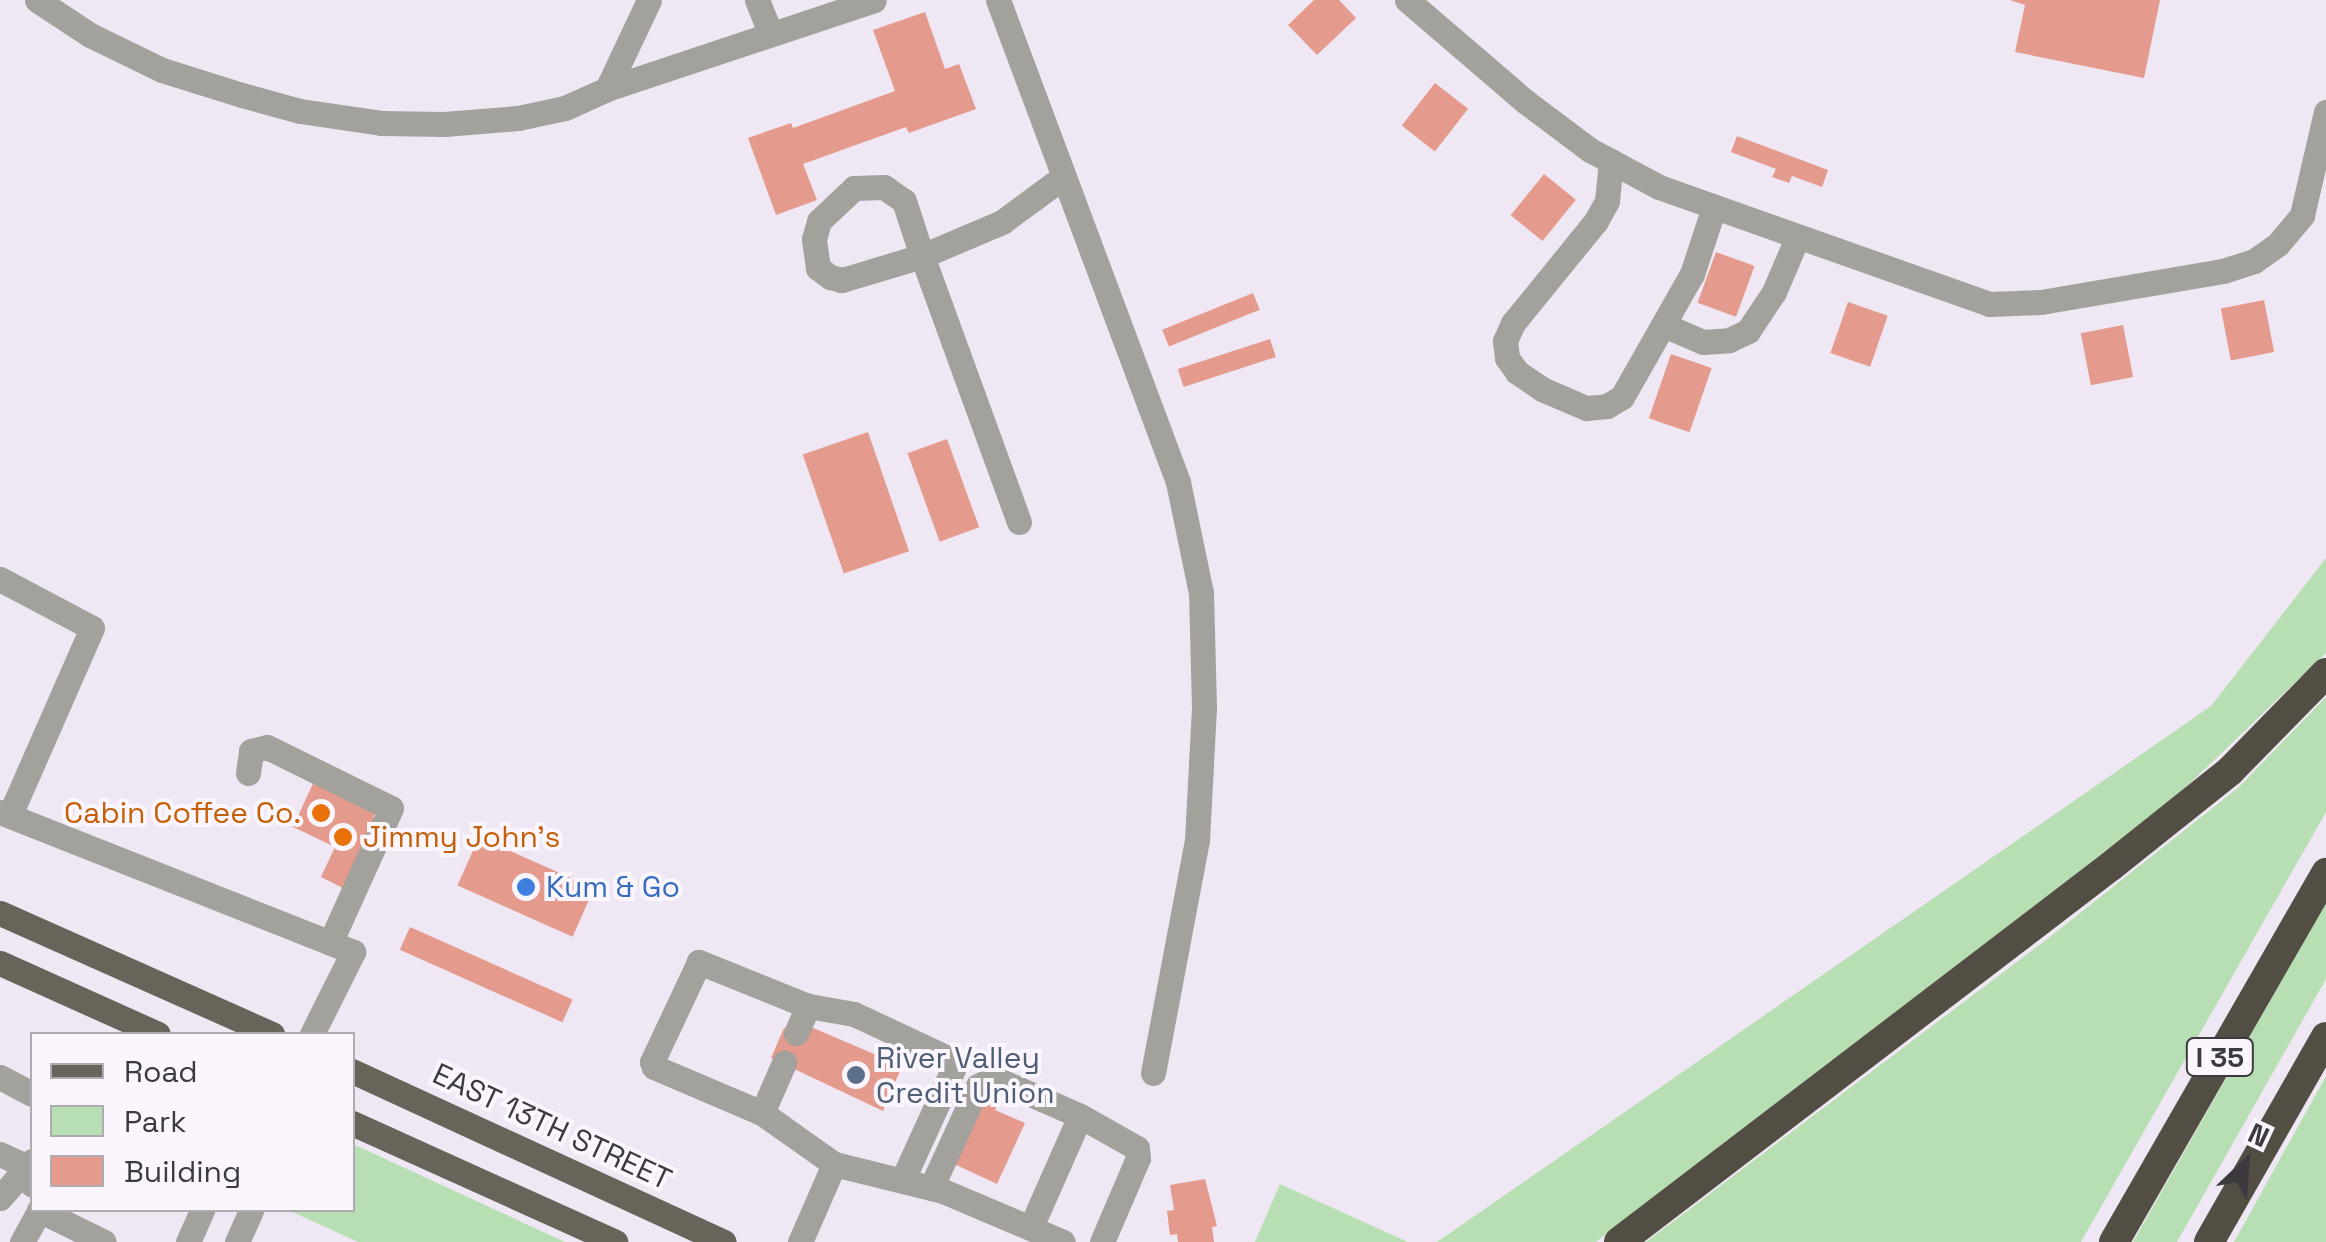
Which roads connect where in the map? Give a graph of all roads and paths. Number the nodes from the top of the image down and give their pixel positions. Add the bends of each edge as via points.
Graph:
1 (37, 0) edge
2 (649, 0) edge
3 (757, 0) edge
4 (874, 0) edge
5 (998, 0) edge
6 (1407, 0) edge
7 (770, 34) junction
8 (607, 89) junction
9 (2326, 112) edge
10 (1610, 161) junction
11 (1062, 178) junction
12 (1714, 207) junction
13 (1796, 238) junction
14 (922, 256) junction
15 (1666, 326) junction
16 (1018, 522) dead end
17 (0, 579) edge
18 (2326, 674) edge
19 (248, 773) dead end
20 (5, 814) edge
21 (2326, 873) edge
22 (0, 913) edge
23 (330, 943) junction
24 (0, 963) edge
25 (808, 1006) junction
26 (154, 1032) edge
27 (268, 1032) edge
28 (313, 1032) edge
29 (796, 1033) dead end
30 (2326, 1036) edge
31 (784, 1063) dead end
32 (355, 1072) edge
33 (1153, 1073) dead end
34 (0, 1078) edge
35 (30, 1093) edge
36 (762, 1113) junction
37 (1080, 1116) junction
38 (355, 1124) edge
39 (0, 1154) edge
40 (834, 1164) junction
41 (30, 1170) edge
42 (30, 1172) edge
43 (903, 1179) junction
44 (931, 1188) junction
45 (0, 1198) edge
46 (38, 1212) edge
47 (43, 1212) edge
48 (201, 1212) edge
49 (251, 1212) edge
50 (1030, 1227) junction
51 (26, 1241) edge
52 (104, 1242) edge
53 (188, 1242) edge
54 (237, 1242) edge
55 (615, 1242) edge
56 (724, 1242) edge
57 (800, 1242) edge
58 (1063, 1242) edge
59 (1102, 1242) edge
60 (1619, 1242) edge
61 (2114, 1242) edge
62 (2210, 1242) edge

1 - 8 lane via 162,70 300,111 444,124 534,115
2 - 8 lane
3 - 7 lane
4 - 7 lane
5 - 11 lane
6 - 10 lane via 1526,102
7 - 8 lane
9 - 13 lane via 2302,215 2254,262 2224,272 1989,304
10 - 12 lane
10 - 15 lane via 1607,201 1512,324 1507,358 1544,390 1586,408 1607,406 1637,377
11 - 14 lane via 1002,222
11 - 33 lane via 1178,482 1201,593 1197,840
12 - 13 lane
12 - 15 lane
13 - 15 lane via 1774,292 1748,331 1703,342
14 - 14 lane via 842,280 818,268 814,240 820,221 854,188 884,187 904,201
14 - 16 lane
17 - 20 lane via 92,628
18 - 60 highway via 2230,771 2141,843
19 - 23 lane via 252,751 267,747 391,808
20 - 23 lane
21 - 61 highway, I 35
22 - 27 main road
23 - 28 lane via 352,952
24 - 26 main road
25 - 29 lane
25 - 36 lane via 699,962 652,1062
25 - 43 lane via 854,1014 953,1062
30 - 62 highway, I 35
31 - 36 lane
32 - 56 main road, EAST 13TH STREET
34 - 35 lane
36 - 40 lane
37 - 44 lane via 987,1079
37 - 50 lane
37 - 59 lane via 1138,1148
38 - 55 main road
39 - 41 lane
40 - 43 lane
40 - 57 lane
42 - 45 lane
43 - 44 lane
44 - 50 lane
46 - 51 lane
47 - 52 lane
48 - 53 lane
49 - 54 lane
50 - 58 lane

